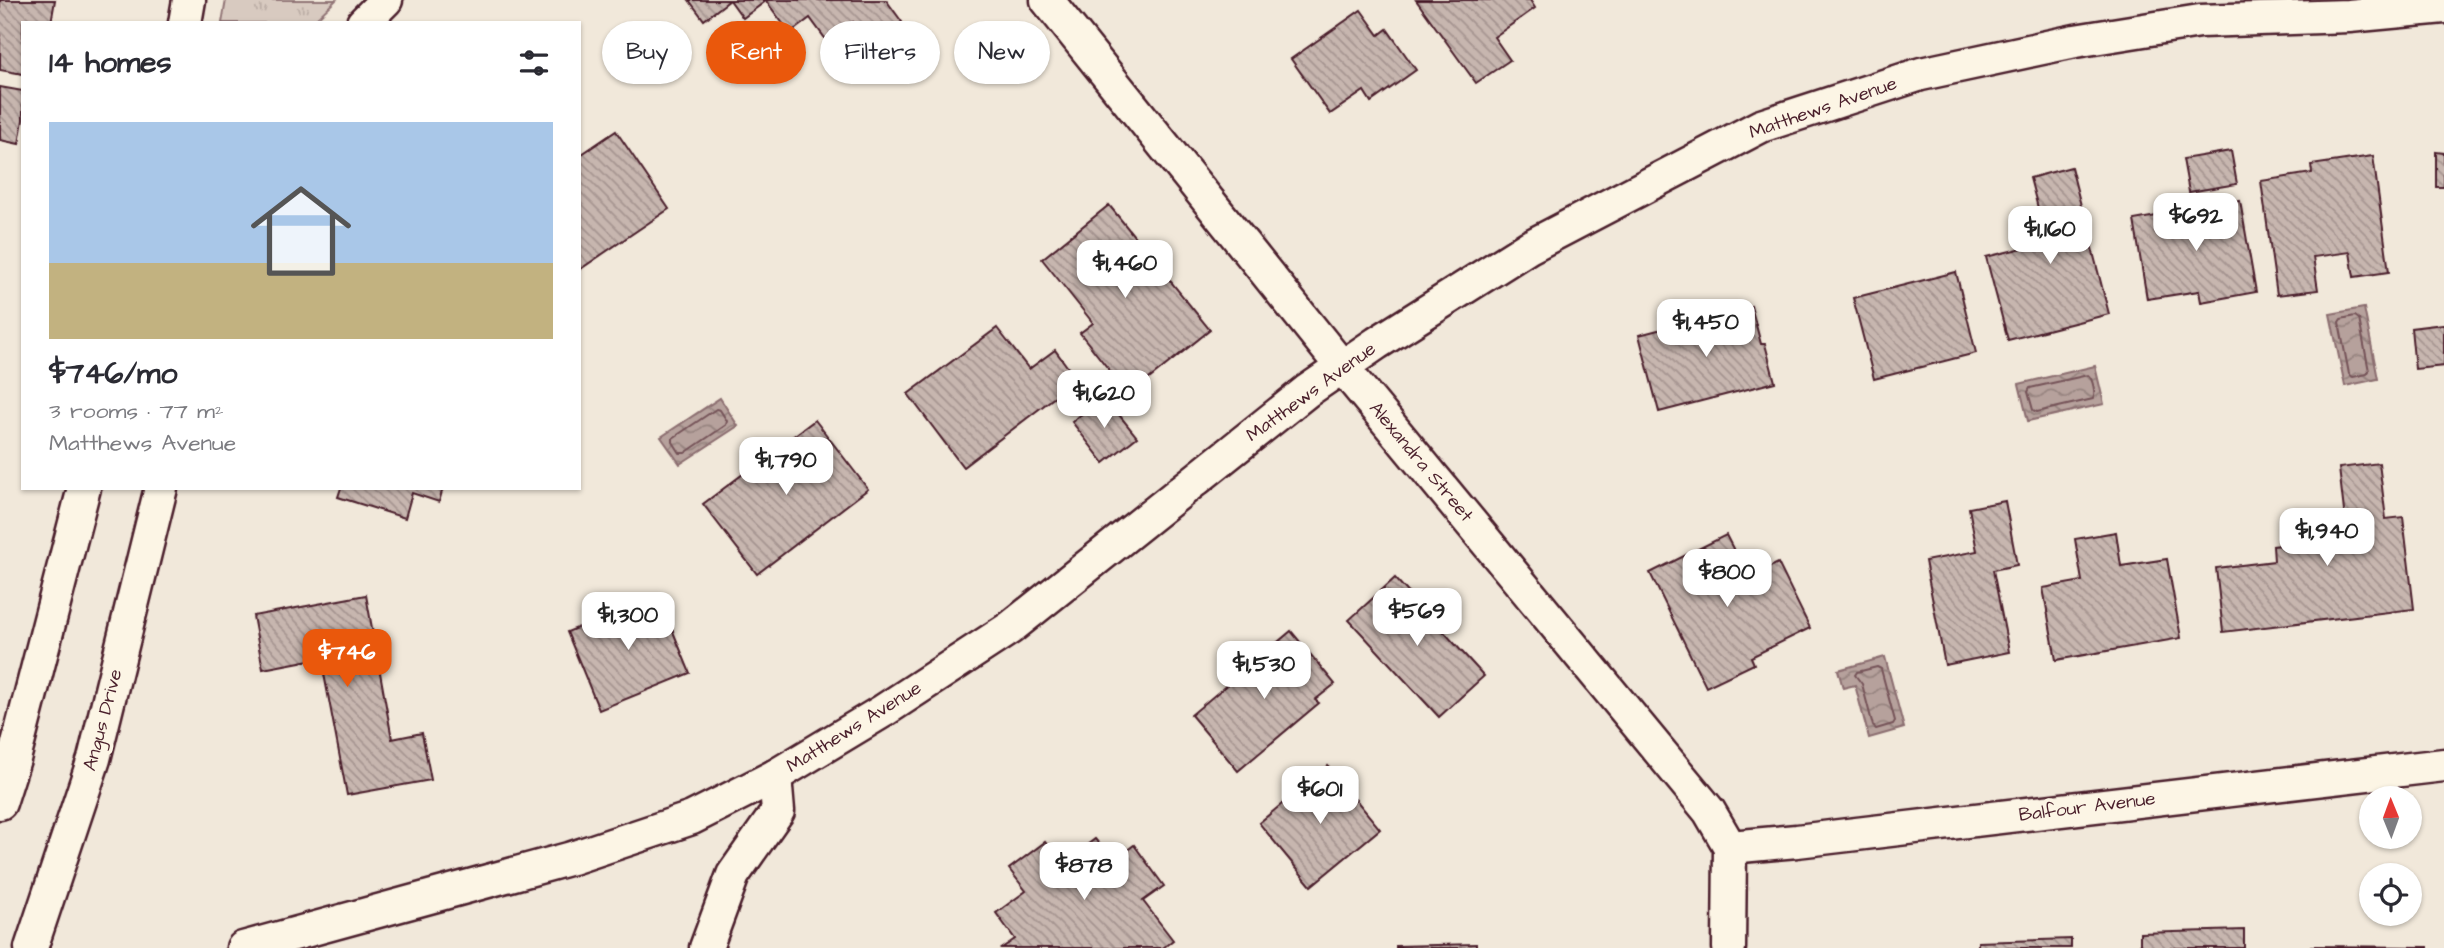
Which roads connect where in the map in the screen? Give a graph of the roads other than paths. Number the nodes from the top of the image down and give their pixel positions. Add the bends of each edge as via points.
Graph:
1 (189, 0) edge
2 (386, 0) edge
3 (1047, 0) edge
4 (2444, 7) edge
5 (186, 21) edge
6 (365, 21) edge
7 (1342, 367) junction
8 (83, 490) edge
9 (161, 490) edge
10 (2444, 765) edge
11 (775, 776) junction
12 (0, 803) edge
13 (1730, 847) junction
14 (31, 948) edge
15 (243, 948) edge
16 (706, 948) edge
17 (1729, 948) edge

1 - 5 street
2 - 6 street
3 - 7 street, Alexandra Street
4 - 7 street, Matthews Avenue via 2349,16 2200,21 2075,41 1921,74 1760,126 1529,247
7 - 11 street, Matthews Avenue via 1010,628
7 - 13 street, Alexandra Street via 1701,800
8 - 12 street
9 - 14 street, Angus Drive via 94,759
10 - 13 street, Balfour Avenue
11 - 15 street, Matthews Avenue via 692,818 572,858
11 - 16 street via 778,811 733,875
13 - 17 street

